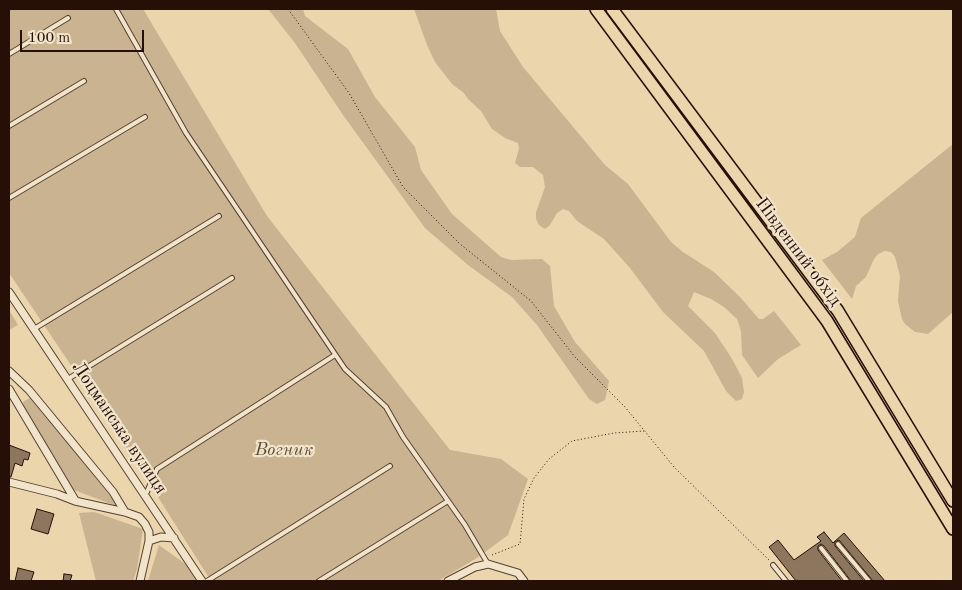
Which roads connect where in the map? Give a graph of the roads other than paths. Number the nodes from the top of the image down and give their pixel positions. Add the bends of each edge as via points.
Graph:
1 (116, 9) edge
2 (596, 9) edge
3 (612, 9) edge
4 (68, 18) dead end
5 (9, 54) edge
6 (84, 81) dead end
7 (145, 117) dead end
8 (9, 126) edge
9 (9, 198) edge
10 (219, 216) dead end
11 (232, 278) dead end
12 (9, 292) edge
13 (34, 329) junction
14 (336, 355) junction
15 (9, 371) edge
16 (68, 379) junction
17 (9, 390) edge
18 (390, 466) dead end
19 (9, 482) edge
20 (146, 494) junction
21 (75, 500) junction
22 (448, 501) junction
23 (953, 501) edge
24 (125, 512) junction
25 (953, 529) edge
26 (174, 538) junction
27 (149, 541) junction
28 (838, 544) dead end
29 (821, 548) dead end
30 (487, 561) junction
31 (773, 565) road end
32 (140, 581) edge
33 (202, 581) edge
34 (207, 581) edge
35 (319, 581) edge
36 (448, 581) edge
37 (524, 581) edge
38 (786, 581) edge
39 (847, 581) edge
40 (869, 581) edge

1 - 14 lane via 186,133
2 - 25 main road, Південний обхід via 818,306
3 - 23 main road, Південний обхід via 838,311
4 - 5 lane
6 - 8 lane
7 - 9 lane
10 - 13 lane
11 - 16 lane
12 - 13 street, Лоцманська вулиця
13 - 16 street, Лоцманська вулиця
14 - 20 lane via 157,469
14 - 22 lane via 345,369 386,406 403,437
15 - 24 street via 41,404 113,492
16 - 20 street, Лоцманська вулиця
17 - 21 street
18 - 34 lane
19 - 21 street
20 - 26 street, Лоцманська вулиця
21 - 24 street
22 - 30 lane
22 - 35 lane
24 - 27 street via 145,524
26 - 27 street via 161,537
26 - 33 street, Лоцманська вулиця
27 - 32 street
28 - 40 lane
29 - 39 lane
30 - 36 street
30 - 37 street via 518,573
31 - 38 lane

